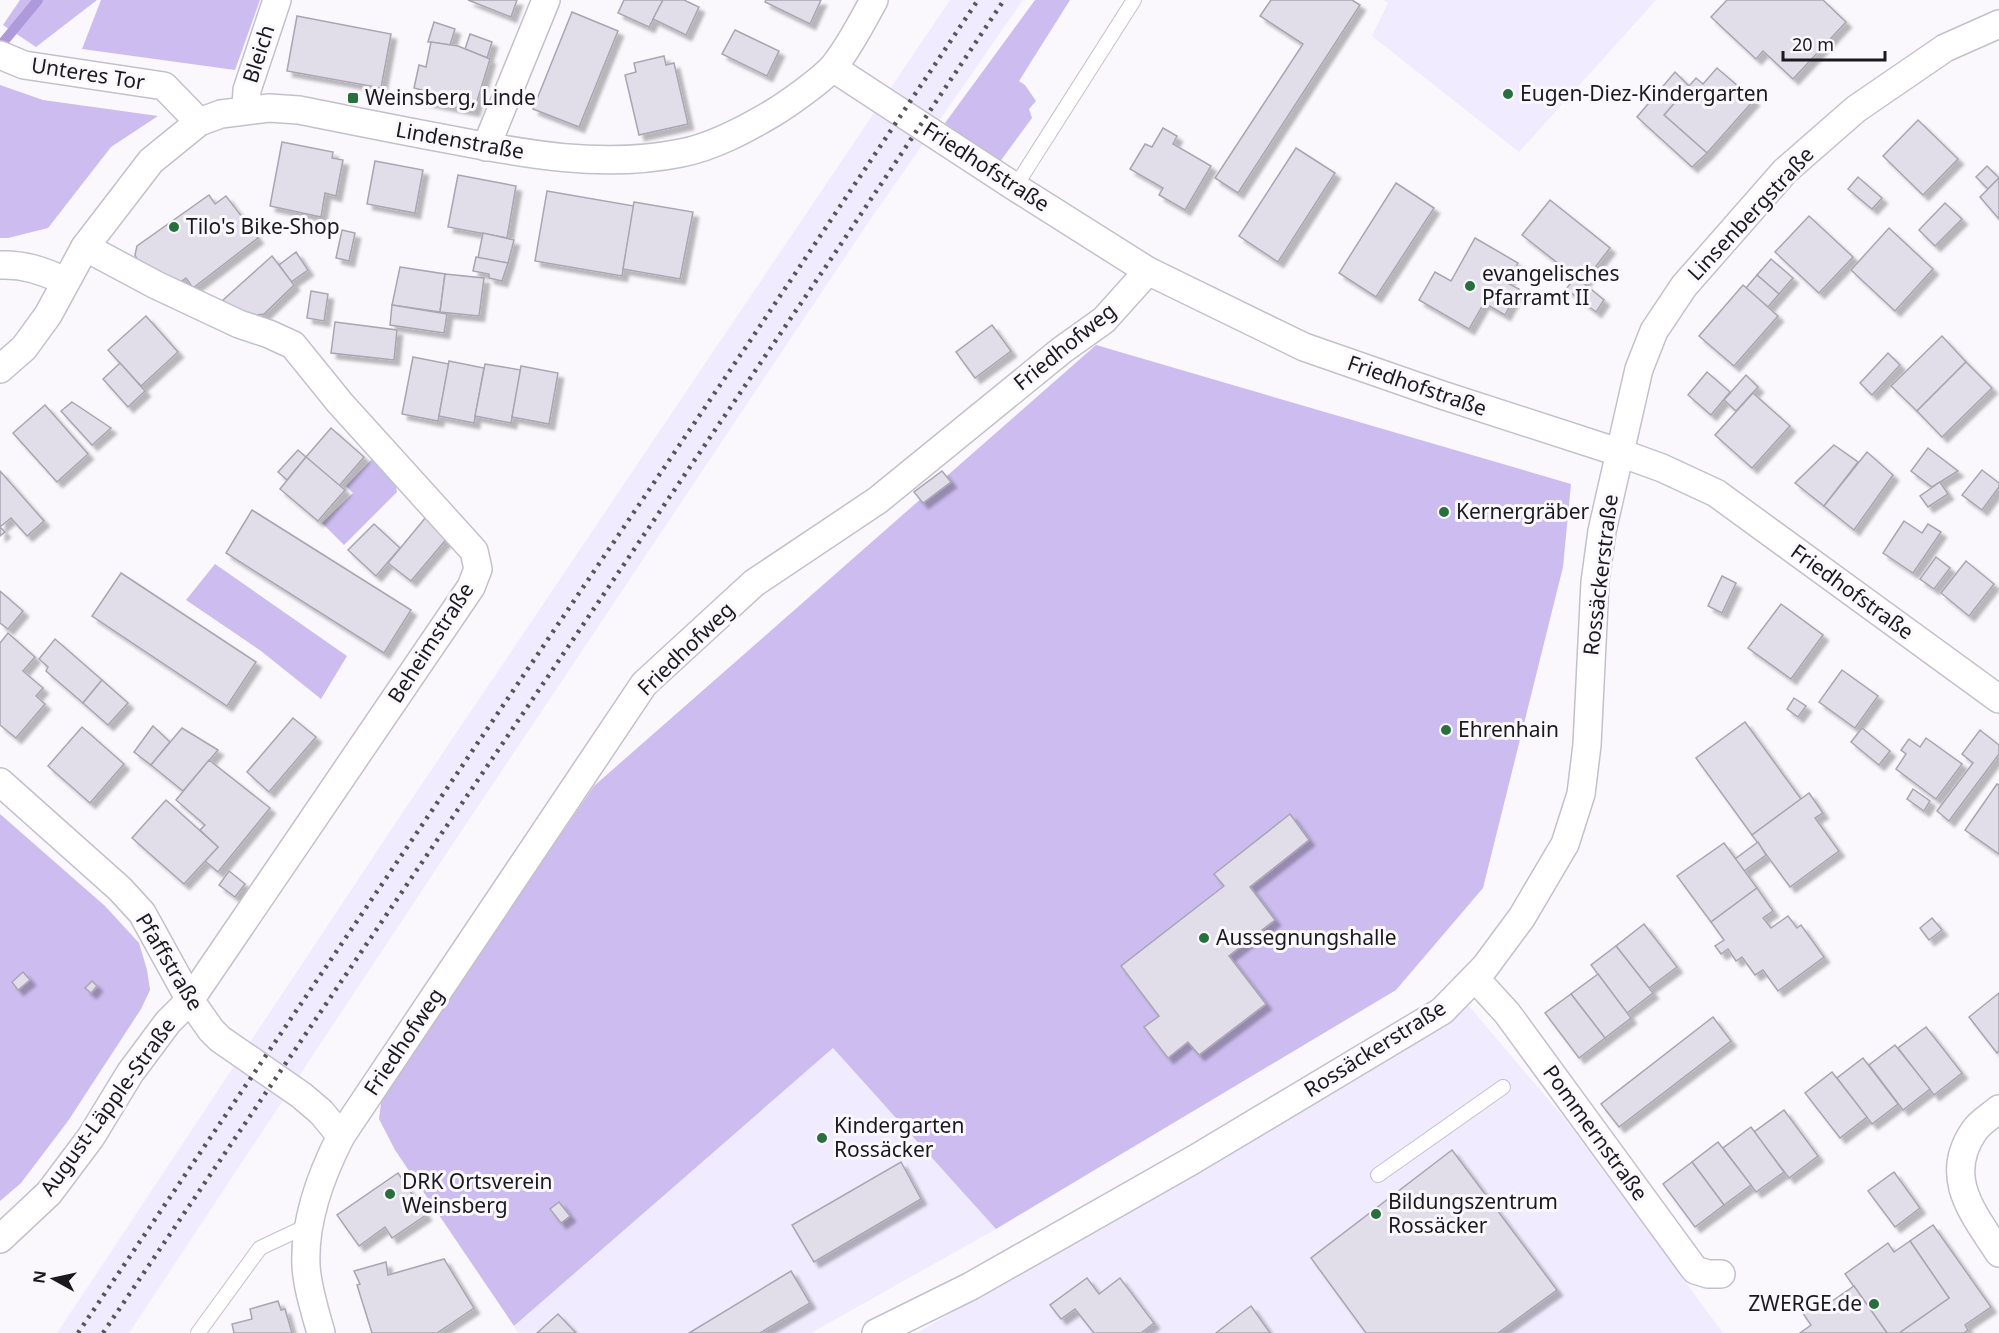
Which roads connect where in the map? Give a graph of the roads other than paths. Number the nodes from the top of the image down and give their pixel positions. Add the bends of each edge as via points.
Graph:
1 (277, 0) edge
2 (546, 0) edge
3 (874, 0) edge
4 (1134, 0) edge
5 (1999, 24) edge
6 (12, 60) edge
7 (833, 68) junction
8 (246, 109) junction
9 (199, 122) junction
10 (486, 147) junction
11 (1015, 187) junction
12 (85, 247) junction
13 (0, 265) edge
14 (1148, 271) junction
15 (65, 281) junction
16 (0, 369) edge
17 (1618, 452) junction
18 (1999, 699) edge
19 (0, 782) edge
20 (1475, 978) junction
21 (190, 1000) junction
22 (1503, 1087) dead end
23 (1999, 1109) edge
24 (341, 1136) junction
25 (1378, 1175) dead end
26 (309, 1225) junction
27 (0, 1239) edge
28 (1999, 1253) edge
29 (1721, 1274) dead end
30 (198, 1333) edge
31 (321, 1333) edge
32 (876, 1333) edge

1 - 8 street, Bleich via 247,90
2 - 10 street
3 - 7 street, Lindenstraße
4 - 11 lane
5 - 17 street, Linsenbergstraße via 1945,48 1856,109 1785,171 1684,286 1654,331 1639,369
6 - 9 street, Unteres Tor via 164,86
7 - 10 street, Lindenstraße via 782,108 743,131 683,153 633,160 592,160
7 - 11 street, Friedhofstraße
8 - 9 street, Lindenstraße
8 - 10 street, Lindenstraße via 300,110
9 - 12 street, Lindenstraße via 151,161
11 - 14 street, Friedhofstraße
12 - 15 street, Lindenstraße
12 - 21 street, Beheimstraße via 156,285 293,345 474,551 478,569 471,588
13 - 15 street via 39,269
14 - 17 street, Friedhofstraße via 1304,347
14 - 24 street, Friedhofweg via 1104,320 878,500 753,583 644,684
15 - 16 street, Lindenstraße via 48,315 24,348
17 - 18 street, Friedhofstraße via 1716,493
17 - 20 street, Rossäckerstraße via 1596,582 1581,794 1565,844 1522,917
19 - 21 street, Pfaffstraße via 142,913
20 - 29 street, Pommernstraße via 1507,1013 1695,1270
20 - 32 street, Rossäckerstraße via 1442,1011 1193,1160 971,1286
21 - 24 street, Pfaffstraße via 220,1039 308,1101
21 - 27 street, August-Läpple-Straße via 168,1022 130,1073 91,1137 49,1193
22 - 25 lane
23 - 28 street via 1975,1129 1965,1147 1961,1167 1967,1204
24 - 26 street, Friedhofweg via 326,1165
26 - 30 lane via 260,1248
26 - 31 street, Friedhofweg via 306,1266

